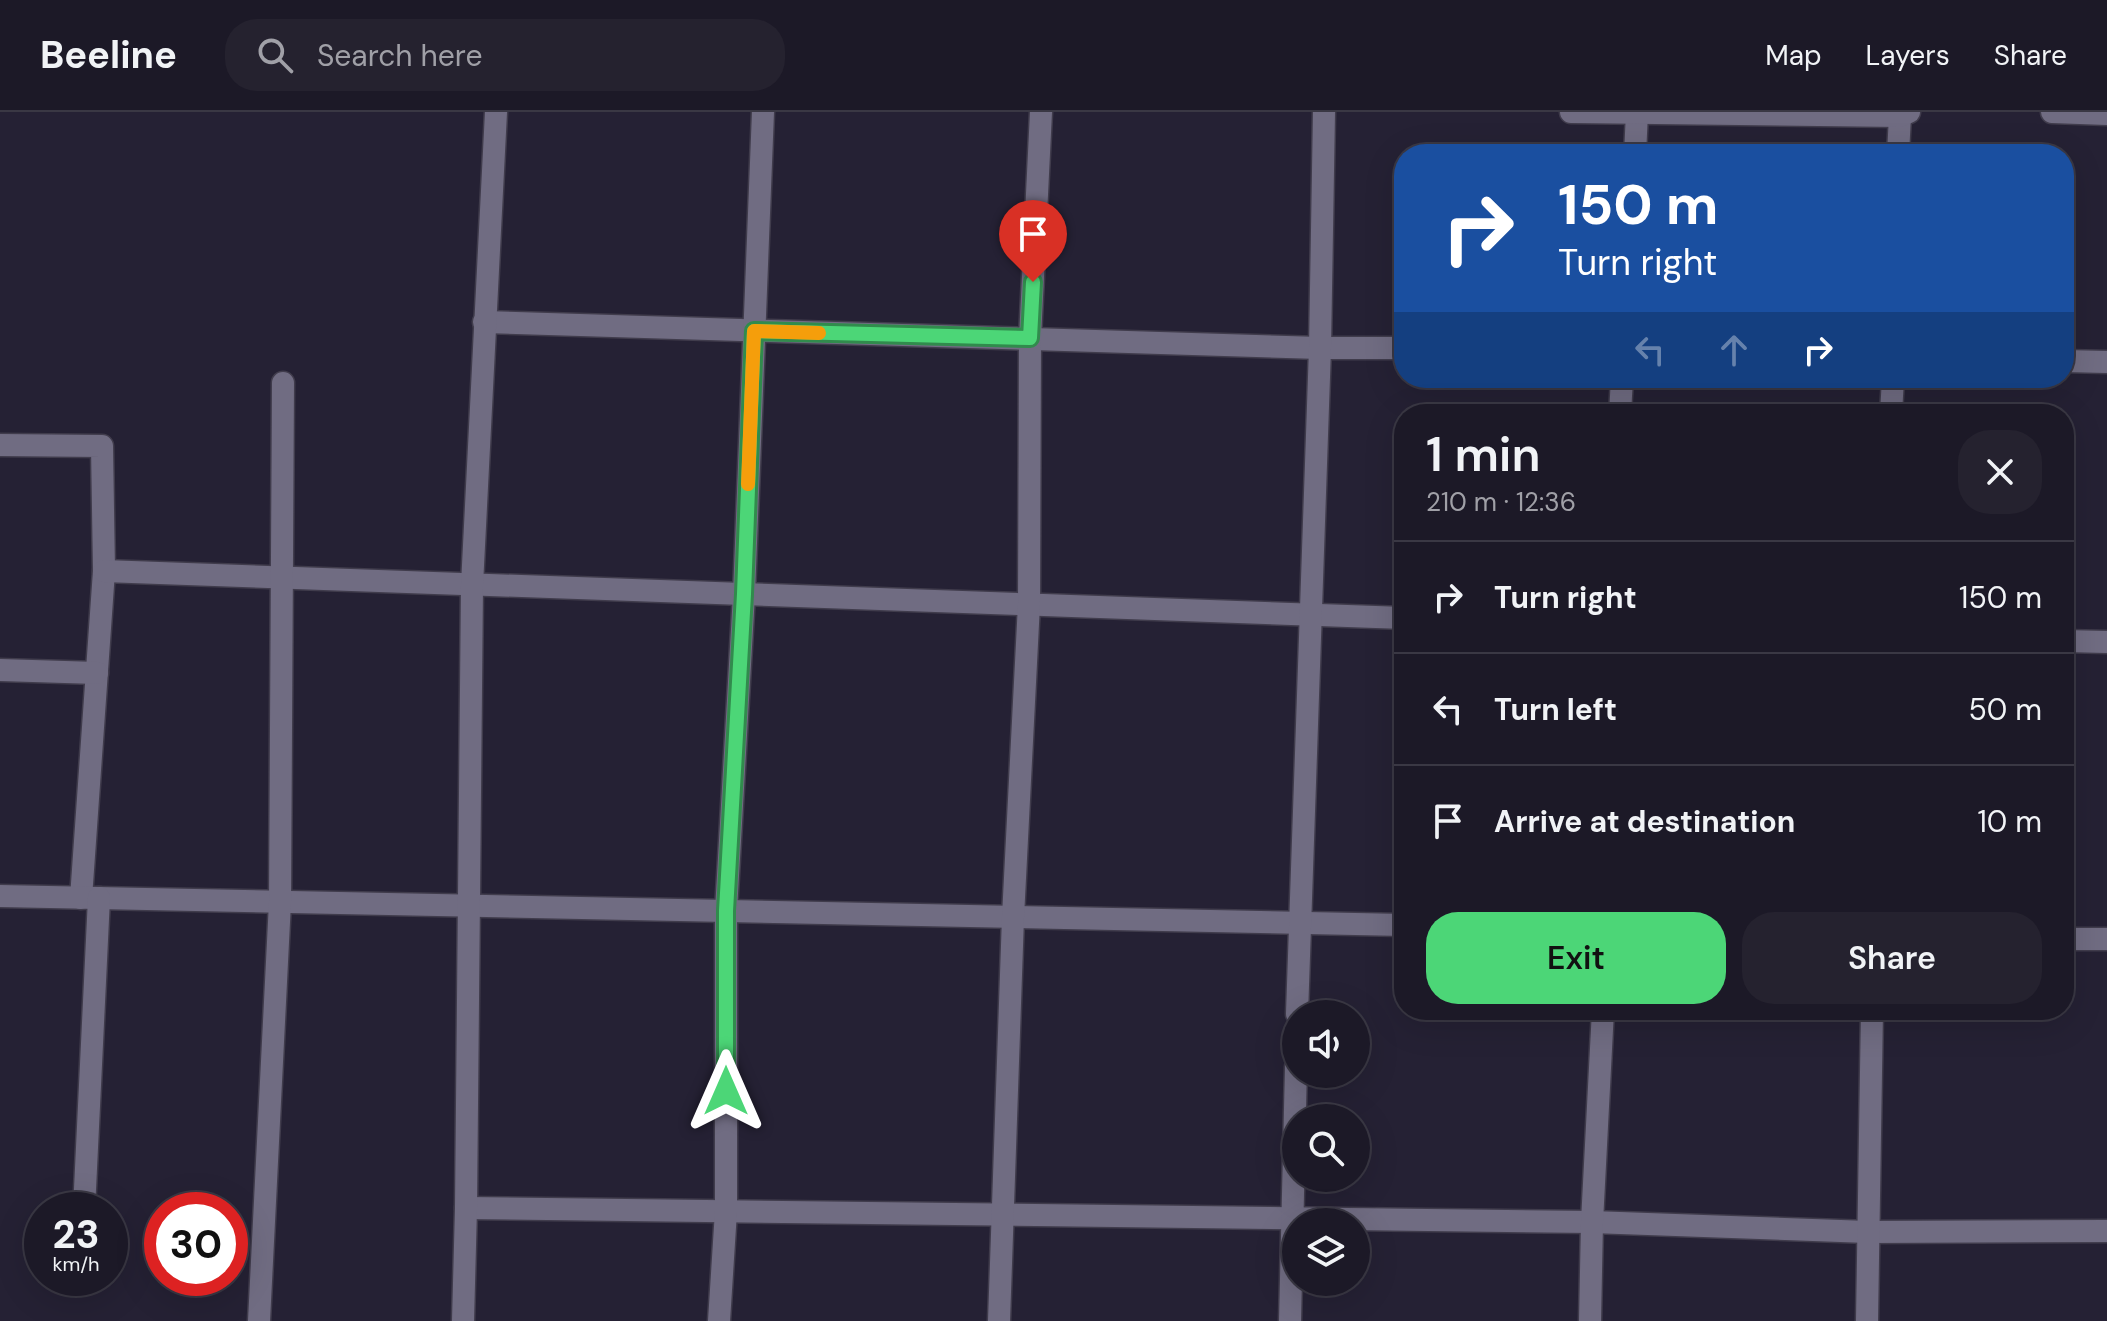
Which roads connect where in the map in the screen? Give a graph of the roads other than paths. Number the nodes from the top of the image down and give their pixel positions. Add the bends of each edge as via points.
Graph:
1 (496, 112) edge
2 (763, 112) edge
3 (1041, 112) edge
4 (1324, 112) edge
5 (1571, 112) edge
6 (2052, 112) edge
7 (1637, 113) edge
8 (1774, 113) edge
9 (1904, 114) edge
10 (2107, 114) edge
11 (1635, 144) edge
12 (1900, 144) edge
13 (484, 322) junction
14 (754, 331) junction
15 (1030, 338) junction
16 (1320, 348) junction
17 (1394, 348) edge
18 (2074, 361) edge
19 (2107, 362) edge
20 (283, 383) dead end
21 (0, 445) edge
22 (104, 571) junction
23 (280, 578) junction
24 (472, 585) junction
25 (744, 594) junction
26 (1029, 604) junction
27 (1310, 614) junction
28 (1394, 618) edge
29 (2074, 641) edge
30 (2107, 642) edge
31 (0, 670) edge
32 (97, 673) junction
33 (0, 896) edge
34 (90, 898) junction
35 (280, 902) junction
36 (469, 905) junction
37 (726, 911) junction
38 (1013, 917) junction
39 (1300, 923) junction
40 (1394, 925) edge
41 (2074, 939) edge
42 (2107, 939) edge
43 (1297, 1000) edge
44 (1602, 1020) edge
45 (1872, 1020) edge
46 (1295, 1088) edge
47 (84, 1192) edge
48 (466, 1208) junction
49 (1292, 1208) edge
50 (726, 1211) junction
51 (1005, 1214) junction
52 (1282, 1220) edge
53 (1370, 1221) edge
54 (1592, 1222) junction
55 (2107, 1231) edge
56 (1868, 1232) junction
57 (1290, 1296) edge
58 (259, 1321) edge
59 (463, 1321) edge
60 (719, 1321) edge
61 (999, 1321) edge
62 (1290, 1321) edge
63 (1590, 1321) edge
64 (1867, 1321) edge

1 - 13 street
2 - 14 street
3 - 15 street
4 - 16 street
5 - 7 street
6 - 10 street
7 - 8 street
7 - 11 street
8 - 9 street
9 - 12 street
13 - 14 street
13 - 24 street
14 - 15 street
14 - 25 street
15 - 16 street
15 - 26 street
16 - 17 street
16 - 27 street
18 - 19 street
20 - 23 street
21 - 22 street via 102,446
22 - 23 street
22 - 32 street
23 - 24 street
23 - 35 street
24 - 25 street
24 - 36 street
25 - 26 street
25 - 37 street
26 - 27 street
26 - 38 street
27 - 28 street
27 - 39 street
29 - 30 street
31 - 32 street
32 - 34 street
33 - 34 street
34 - 35 street
34 - 47 street
35 - 36 street
35 - 58 street
36 - 37 street
36 - 48 street
37 - 38 street
37 - 50 street
38 - 39 street
38 - 51 street
39 - 40 street
39 - 43 street
41 - 42 street
44 - 54 street
45 - 56 street
46 - 49 street
48 - 50 street
48 - 59 street
50 - 51 street
50 - 60 street
51 - 52 street
51 - 61 street
53 - 54 street
54 - 56 street
54 - 63 street
55 - 56 street
56 - 64 street
57 - 62 street

